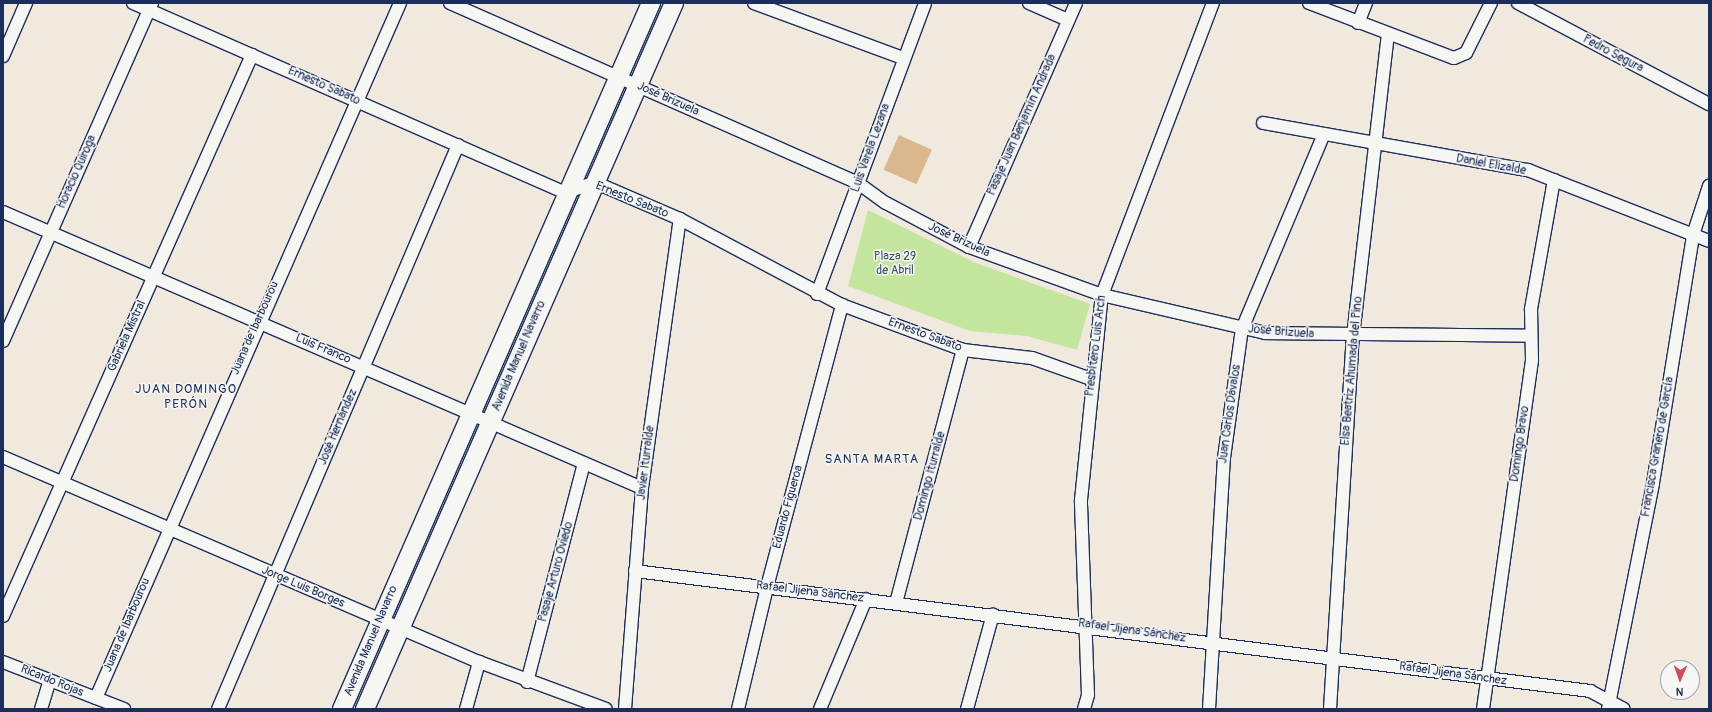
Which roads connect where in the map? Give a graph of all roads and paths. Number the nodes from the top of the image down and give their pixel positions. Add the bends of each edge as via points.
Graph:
1 (26, 3) edge
2 (133, 3) edge
3 (400, 3) edge
4 (450, 3) edge
5 (651, 3) edge
6 (674, 3) edge
7 (754, 3) edge
8 (925, 3) edge
9 (1029, 3) edge
10 (1076, 3) edge
11 (1213, 3) edge
12 (1308, 3) edge
13 (1366, 3) edge
14 (1491, 3) edge
15 (1518, 3) edge
16 (150, 6) edge
17 (1068, 20) junction
18 (1358, 23) junction
19 (1388, 34) junction
20 (252, 55) junction
21 (3, 56) edge
22 (903, 58) junction
23 (619, 77) junction
24 (638, 86) junction
25 (356, 101) junction
26 (1709, 104) edge
27 (1263, 123) dead end
28 (1322, 136) junction
29 (458, 145) junction
30 (1374, 145) junction
31 (1554, 180) junction
32 (594, 182) junction
33 (858, 183) junction
34 (1709, 186) edge
35 (566, 193) junction
36 (3, 212) edge
37 (680, 219) junction
38 (50, 232) junction
39 (1693, 235) junction
40 (1709, 241) edge
41 (969, 247) junction
42 (154, 276) junction
43 (817, 294) junction
44 (1102, 295) junction
45 (842, 305) junction
46 (258, 321) junction
47 (1242, 329) junction
48 (1353, 336) junction
49 (1531, 336) junction
50 (3, 341) edge
51 (963, 350) junction
52 (364, 366) junction
53 (1091, 379) junction
54 (471, 412) junction
55 (491, 421) junction
56 (3, 457) edge
57 (584, 463) junction
58 (62, 483) junction
59 (642, 488) junction
60 (167, 528) junction
61 (635, 571) junction
62 (275, 575) junction
63 (767, 587) junction
64 (866, 599) junction
65 (896, 603) junction
66 (993, 614) junction
67 (3, 616) edge
68 (379, 620) junction
69 (1086, 625) junction
70 (399, 627) junction
71 (1212, 642) junction
72 (1332, 658) junction
73 (3, 662) edge
74 (479, 662) junction
75 (1486, 679) junction
76 (50, 680) junction
77 (527, 682) junction
78 (96, 698) junction
79 (1609, 705) edge
80 (41, 709) edge
81 (124, 709) edge
82 (218, 709) edge
83 (342, 709) edge
84 (365, 709) edge
85 (466, 709) edge
86 (606, 709) edge
87 (625, 709) edge
88 (738, 709) edge
89 (820, 709) edge
90 (967, 709) edge
91 (1085, 709) edge
92 (1209, 709) edge
93 (1330, 709) edge
94 (1483, 709) edge
95 (1624, 709) edge

1 - 21 street
2 - 16 street, Ernesto Sabato
3 - 25 street, Juana de Ibarbourou
4 - 23 street, José Brizuela
5 - 23 main road, Avenida Manuel Navarro
6 - 24 main road, Avenida Manuel Navarro
7 - 22 street
8 - 22 street, Luis Varela Lezana
9 - 17 street
10 - 17 street, Pasaje Juan Benjamín Andrada
11 - 44 street, Presbítero Luis Arch
12 - 18 street
13 - 18 street
14 - 19 street via 1461,58
15 - 26 street, Pedro Segura
16 - 20 street, Ernesto Sabato
16 - 38 street, Horacio Quiroga
17 - 41 street, Pasaje Juan Benjamín Andrada
18 - 19 street
19 - 30 street, Elsa Beatriz Ahumada del Pino
20 - 25 street, Ernesto Sabato
20 - 42 street, Gabriela Mistral
22 - 33 street, Luis Varela Lezana
23 - 24 street, José Brizuela
23 - 35 main road, Avenida Manuel Navarro
24 - 32 main road, Avenida Manuel Navarro
24 - 33 street, José Brizuela
25 - 29 street, Ernesto Sabato
25 - 46 street, Juana de Ibarbourou
27 - 28 street, Daniel Elizalde
28 - 30 street, Daniel Elizalde
28 - 47 street, Juan Carlos Dávalos
29 - 35 street, Ernesto Sabato
29 - 52 street, José Hernández
30 - 31 street, Daniel Elizalde via 1528,170
30 - 48 street, Elsa Beatriz Ahumada del Pino
31 - 39 street, Daniel Elizalde
31 - 49 street, Domingo Bravo via 1531,309
32 - 35 street, Ernesto Sabato
32 - 37 street, Ernesto Sabato
32 - 55 main road, Avenida Manuel Navarro
33 - 41 street, José Brizuela via 886,203
33 - 43 street, Luis Varela Lezana
34 - 39 street, Francisca Granero de García
35 - 54 main road, Avenida Manuel Navarro
36 - 38 street, Luis Franco
37 - 43 street, Ernesto Sabato
37 - 59 street, Javier Iturralde
38 - 42 street, Luis Franco
38 - 50 street, Horacio Quiroga
39 - 40 street, Daniel Elizalde
39 - 79 street, Francisca Granero de García via 1653,483
41 - 44 street, José Brizuela
42 - 46 street, Luis Franco
42 - 58 street, Gabriela Mistral
43 - 45 street, Ernesto Sabato
44 - 47 street, José Brizuela
44 - 53 street, Presbítero Luis Arch
45 - 51 street, Ernesto Sabato
45 - 63 street, Eduardo Figueroa
46 - 52 street, Luis Franco
46 - 60 street, Juana de Ibarbourou
47 - 48 street, José Brizuela
47 - 71 street, Juan Carlos Dávalos via 1224,458
48 - 49 street, José Brizuela
48 - 72 street, Elsa Beatriz Ahumada del Pino
49 - 75 street, Domingo Bravo via 1532,360
51 - 53 street, Ernesto Sabato via 1032,358
51 - 65 street, Domingo Iturralde
52 - 54 street, Luis Franco
52 - 62 street, José Hernández
53 - 69 street, Presbítero Luis Arch via 1081,500
54 - 55 street, Luis Franco
54 - 68 main road, Avenida Manuel Navarro
55 - 57 street, Luis Franco
55 - 70 main road, Avenida Manuel Navarro
56 - 58 street, Jorge Luis Borges
57 - 59 street, Luis Franco
57 - 77 street, Pasaje Arturo Oviedo
58 - 60 street, Jorge Luis Borges
58 - 67 street, Gabriela Mistral
59 - 61 street, Javier Iturralde
60 - 62 street, Jorge Luis Borges
60 - 78 street, Juana de Ibarbourou
61 - 63 street, Rafael Jijena Sánchez
61 - 87 street, Javier Iturralde
62 - 68 street, Jorge Luis Borges
62 - 82 street, José Hernández
63 - 64 street, Rafael Jijena Sánchez
63 - 88 street, Eduardo Figueroa
64 - 65 street, Rafael Jijena Sánchez
64 - 89 street
65 - 66 street, Rafael Jijena Sánchez
66 - 69 street, Rafael Jijena Sánchez
66 - 90 street
68 - 70 street, Jorge Luis Borges
68 - 83 main road, Avenida Manuel Navarro
69 - 71 street, Rafael Jijena Sánchez
69 - 91 street, Presbítero Luis Arch via 1088,695
70 - 74 street, Jorge Luis Borges
70 - 84 main road, Avenida Manuel Navarro
71 - 72 street, Rafael Jijena Sánchez
71 - 92 street, Juan Carlos Dávalos
72 - 75 street, Rafael Jijena Sánchez
72 - 93 street, Elsa Beatriz Ahumada del Pino
73 - 76 street, Ricardo Rojas
74 - 77 street, Jorge Luis Borges
74 - 85 street
75 - 79 street, Rafael Jijena Sánchez via 1590,691
75 - 94 street, Domingo Bravo
76 - 78 street, Ricardo Rojas
76 - 80 street
77 - 86 street, Jorge Luis Borges
78 - 81 street, Ricardo Rojas
79 - 95 street, Rafael Jijena Sánchez

